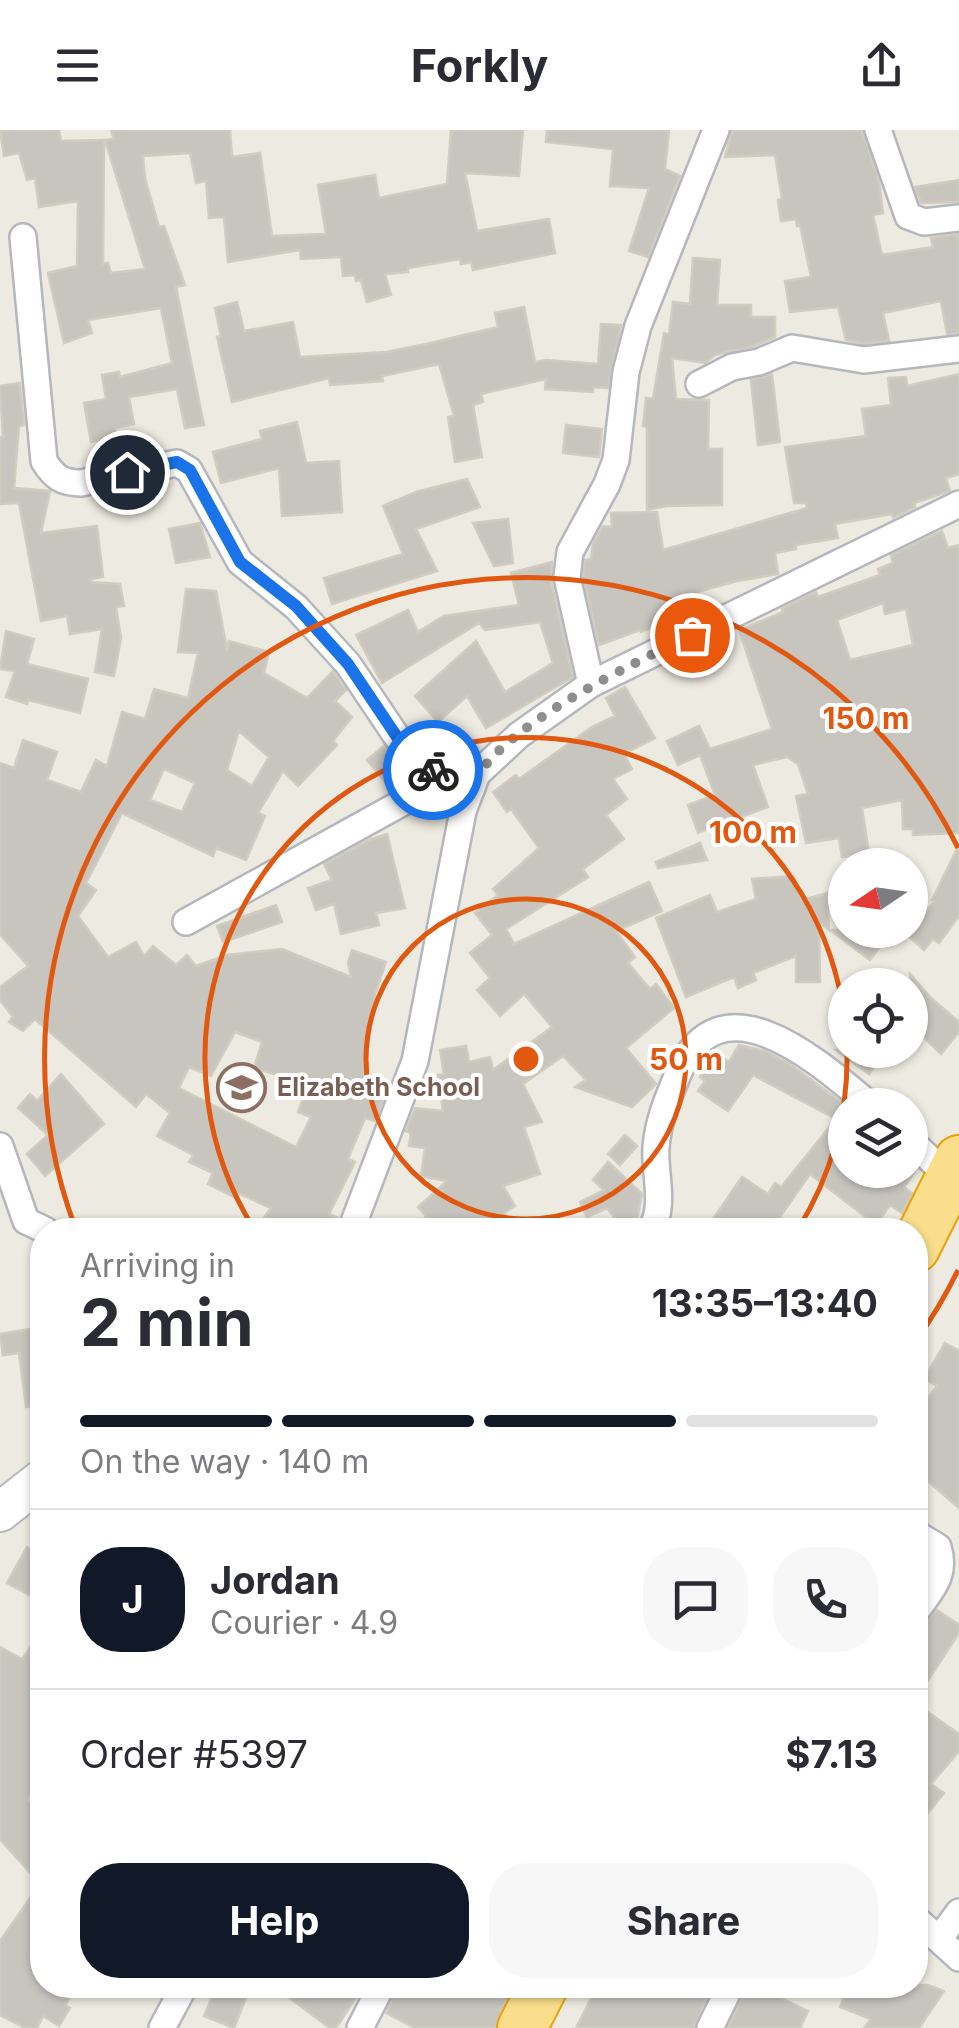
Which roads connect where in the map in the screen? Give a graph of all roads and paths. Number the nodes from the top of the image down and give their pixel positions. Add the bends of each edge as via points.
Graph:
1 (716, 130) edge
2 (878, 130) edge
3 (959, 218) edge
4 (22, 238) dead end
5 (959, 349) edge
6 (700, 384) dead end
7 (959, 504) edge
8 (591, 684) junction
9 (432, 769) junction
10 (472, 788) junction
11 (186, 922) dead end
12 (850, 1088) edge
13 (0, 1146) edge
14 (928, 1152) edge
15 (954, 1169) edge
16 (0, 1213) edge
17 (32, 1218) edge
18 (355, 1218) edge
19 (658, 1218) edge
20 (928, 1222) edge
21 (30, 1224) edge
22 (30, 1488) edge
23 (0, 1512) edge
24 (928, 1541) edge
25 (928, 1594) edge
26 (959, 1912) edge
27 (928, 1929) edge
28 (939, 1939) junction
29 (959, 1958) edge
30 (179, 1998) edge
31 (375, 1998) edge
32 (537, 1998) edge
33 (724, 1998) edge
34 (162, 2028) edge
35 (360, 2028) edge
36 (522, 2028) edge
37 (710, 2028) edge

1 - 8 street via 638,326 616,460 570,552 567,577
2 - 3 street via 908,216 924,222
4 - 9 street via 44,461 52,474 81,483 177,462 190,470 240,562 296,606 348,664 397,737
5 - 6 street via 864,360 792,348
7 - 8 street
8 - 10 street via 520,734 477,774
9 - 10 street
9 - 11 street via 407,800
10 - 18 street via 414,1060
12 - 19 street via 773,1035 736,1026 705,1034 682,1062 662,1112
13 - 17 street
14 - 15 street
15 - 20 highway
16 - 21 street
22 - 23 street
24 - 25 street via 942,1560
26 - 28 street
27 - 28 street
28 - 29 street
30 - 34 street
31 - 35 street
32 - 36 highway
33 - 37 street

